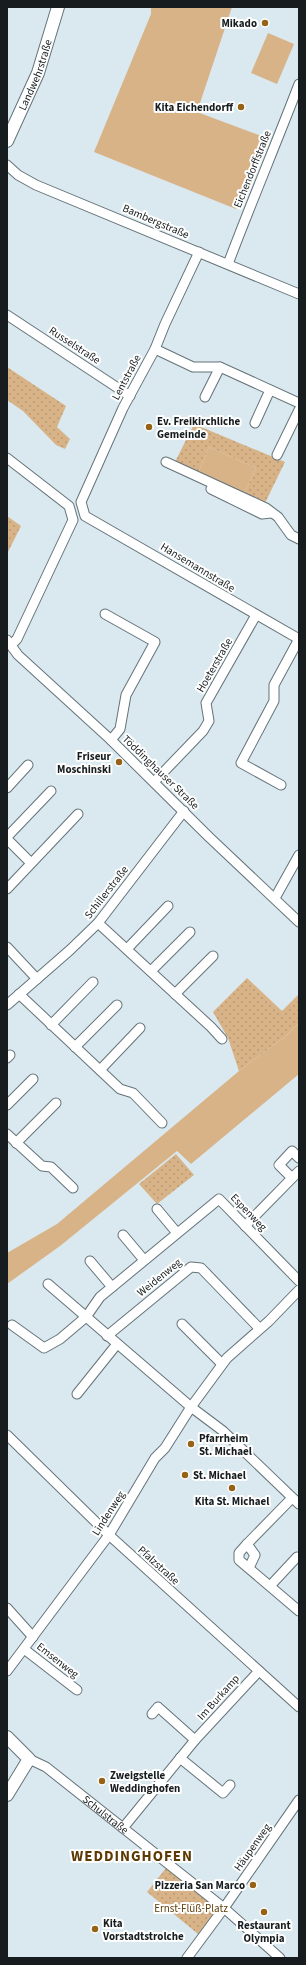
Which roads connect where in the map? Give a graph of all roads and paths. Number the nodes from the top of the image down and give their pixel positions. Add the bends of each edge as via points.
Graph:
1 (58, 7) edge
2 (299, 84) edge
3 (7, 141) edge
4 (7, 165) edge
5 (199, 252) junction
6 (228, 264) junction
7 (299, 294) edge
8 (7, 315) edge
9 (155, 349) junction
10 (220, 367) junction
11 (270, 390) junction
12 (130, 396) junction
13 (204, 397) dead end
14 (299, 403) edge
15 (299, 410) edge
16 (256, 423) dead end
17 (277, 455) dead end
18 (7, 458) edge
19 (166, 462) dead end
20 (85, 516) joint
21 (299, 539) edge
22 (105, 614) dead end
23 (256, 615) junction
24 (299, 639) edge
25 (9, 642) edge
26 (111, 740) junction
27 (28, 765) dead end
28 (155, 781) junction
29 (281, 785) dead end
30 (7, 788) edge
31 (51, 791) dead end
32 (184, 811) junction
33 (78, 814) dead end
34 (7, 838) edge
35 (299, 855) edge
36 (31, 863) junction
37 (7, 889) edge
38 (275, 898) junction
39 (168, 906) dead end
40 (299, 922) edge
41 (98, 923) junction
42 (190, 932) dead end
43 (7, 948) edge
44 (127, 949) junction
45 (212, 956) dead end
46 (151, 971) junction
47 (37, 979) junction
48 (93, 982) dead end
49 (19, 994) junction
50 (175, 994) junction
51 (7, 1005) edge
52 (117, 1005) dead end
53 (51, 1025) junction
54 (140, 1028) dead end
55 (222, 1039) dead end
56 (75, 1047) junction
57 (100, 1070) junction
58 (33, 1079) dead end
59 (56, 1103) dead end
60 (7, 1105) edge
61 (162, 1123) dead end
62 (7, 1134) edge
63 (16, 1143) junction
64 (299, 1158) edge
65 (299, 1171) edge
66 (292, 1178) junction
67 (73, 1188) dead end
68 (157, 1209) dead end
69 (245, 1226) junction
70 (177, 1233) junction
71 (123, 1235) dead end
72 (144, 1260) junction
73 (90, 1261) dead end
74 (299, 1281) edge
75 (48, 1284) dead end
76 (112, 1287) junction
77 (299, 1290) edge
78 (86, 1317) junction
79 (12, 1324) dead end
80 (182, 1324) dead end
81 (259, 1328) junction
82 (107, 1336) junction
83 (117, 1344) junction
84 (222, 1364) junction
85 (77, 1394) dead end
86 (191, 1407) junction
87 (7, 1435) edge
88 (296, 1501) edge
89 (109, 1535) junction
90 (248, 1544) junction
91 (297, 1557) dead end
92 (249, 1568) junction
93 (270, 1586) junction
94 (7, 1608) edge
95 (298, 1609) edge
96 (33, 1637) junction
97 (24, 1649) junction
98 (7, 1671) edge
99 (259, 1671) junction
100 (77, 1690) dead end
101 (299, 1707) edge
102 (152, 1714) dead end
103 (7, 1737) edge
104 (195, 1740) junction
105 (180, 1758) junction
106 (29, 1759) junction
107 (230, 1785) dead end
108 (7, 1795) edge
109 (299, 1800) edge
110 (123, 1828) junction
111 (224, 1908) junction
112 (187, 1958) edge
113 (280, 1958) edge

1 - 3 main road, Landwehrstraße via 38,73
2 - 6 street, Eichendorffstraße
4 - 5 street, Bambergstraße via 31,182
5 - 6 street, Bambergstraße
5 - 9 street, Lentstraße
6 - 7 street, Bambergstraße
8 - 12 street, Russelstraße
9 - 10 street via 193,367
9 - 12 street, Lentstraße
10 - 11 street
10 - 13 street
11 - 14 street
11 - 16 street
12 - 20 street, Lentstraße via 81,502
15 - 17 street
18 - 25 street via 70,506 74,520 17,638
19 - 21 street via 266,508 278,517 291,535
20 - 23 street, Hansemannstraße
22 - 26 street via 155,642 126,695 120,729
23 - 24 street, Hansemannstraße
23 - 28 street, Hoeterstraße via 206,703 209,721 206,726
24 - 29 street via 274,685 274,701 241,763
25 - 26 street, Töddinghauser Straße via 18,655
26 - 28 street, Töddinghauser Straße
27 - 30 street
28 - 32 street, Töddinghauser Straße
31 - 34 street
32 - 38 street, Töddinghauser Straße
32 - 41 street, Schillerstraße
33 - 36 street
34 - 36 street
35 - 38 street
36 - 37 street
38 - 40 street, Töddinghauser Straße
39 - 44 street
41 - 44 street
41 - 47 street, Schillerstraße
42 - 46 street
43 - 47 street
44 - 46 street
45 - 50 street
46 - 50 street
47 - 49 street, Schillerstraße
48 - 53 street
49 - 51 street, Schillerstraße
49 - 53 street
50 - 55 street
52 - 56 street
53 - 56 street
54 - 57 street
56 - 57 street
57 - 61 street via 120,1089 133,1093
58 - 60 street
59 - 63 street
62 - 63 street
63 - 67 street via 42,1166 51,1167
64 - 66 street via 292,1151 278,1165
65 - 66 street
66 - 69 street
68 - 70 street
69 - 70 street, Espenweg via 219,1199
69 - 74 street, Espenweg
70 - 72 street, Espenweg
71 - 72 street
72 - 76 street, Espenweg
73 - 76 street
75 - 78 street
76 - 78 street, Espenweg via 100,1297
77 - 81 street, Lindenweg
78 - 79 street, Espenweg via 60,1339 44,1348
78 - 82 street
80 - 84 street
81 - 82 street, Weidenweg via 201,1268 196,1266 191,1267
81 - 84 street, Lindenweg
82 - 83 street
83 - 85 street
83 - 86 street
84 - 86 street, Lindenweg
86 - 88 street via 223,1432
86 - 89 street, Lindenweg via 147,1471
87 - 89 street, Pfalzstraße
88 - 90 street
89 - 96 street, Lindenweg
89 - 99 street, Pfalzstraße
90 - 92 street via 255,1555
90 - 92 street via 238,1557
91 - 93 street
92 - 93 street
93 - 95 street
94 - 96 street
96 - 97 street, Lindenweg
97 - 98 street, Lindenweg
97 - 100 street, Emsenweg
99 - 101 street, Pfalzstraße
99 - 104 street, Im Burkamp
102 - 104 street via 158,1707
103 - 106 main road, Schulstraße
104 - 105 street, Im Burkamp
105 - 107 street via 223,1793
105 - 110 street, Im Burkamp
106 - 108 main road
106 - 110 street, Schulstraße via 46,1767
109 - 111 street, Häupenweg
110 - 111 street, Schulstraße
111 - 112 street, Häupenweg
111 - 113 street, Schulstraße

